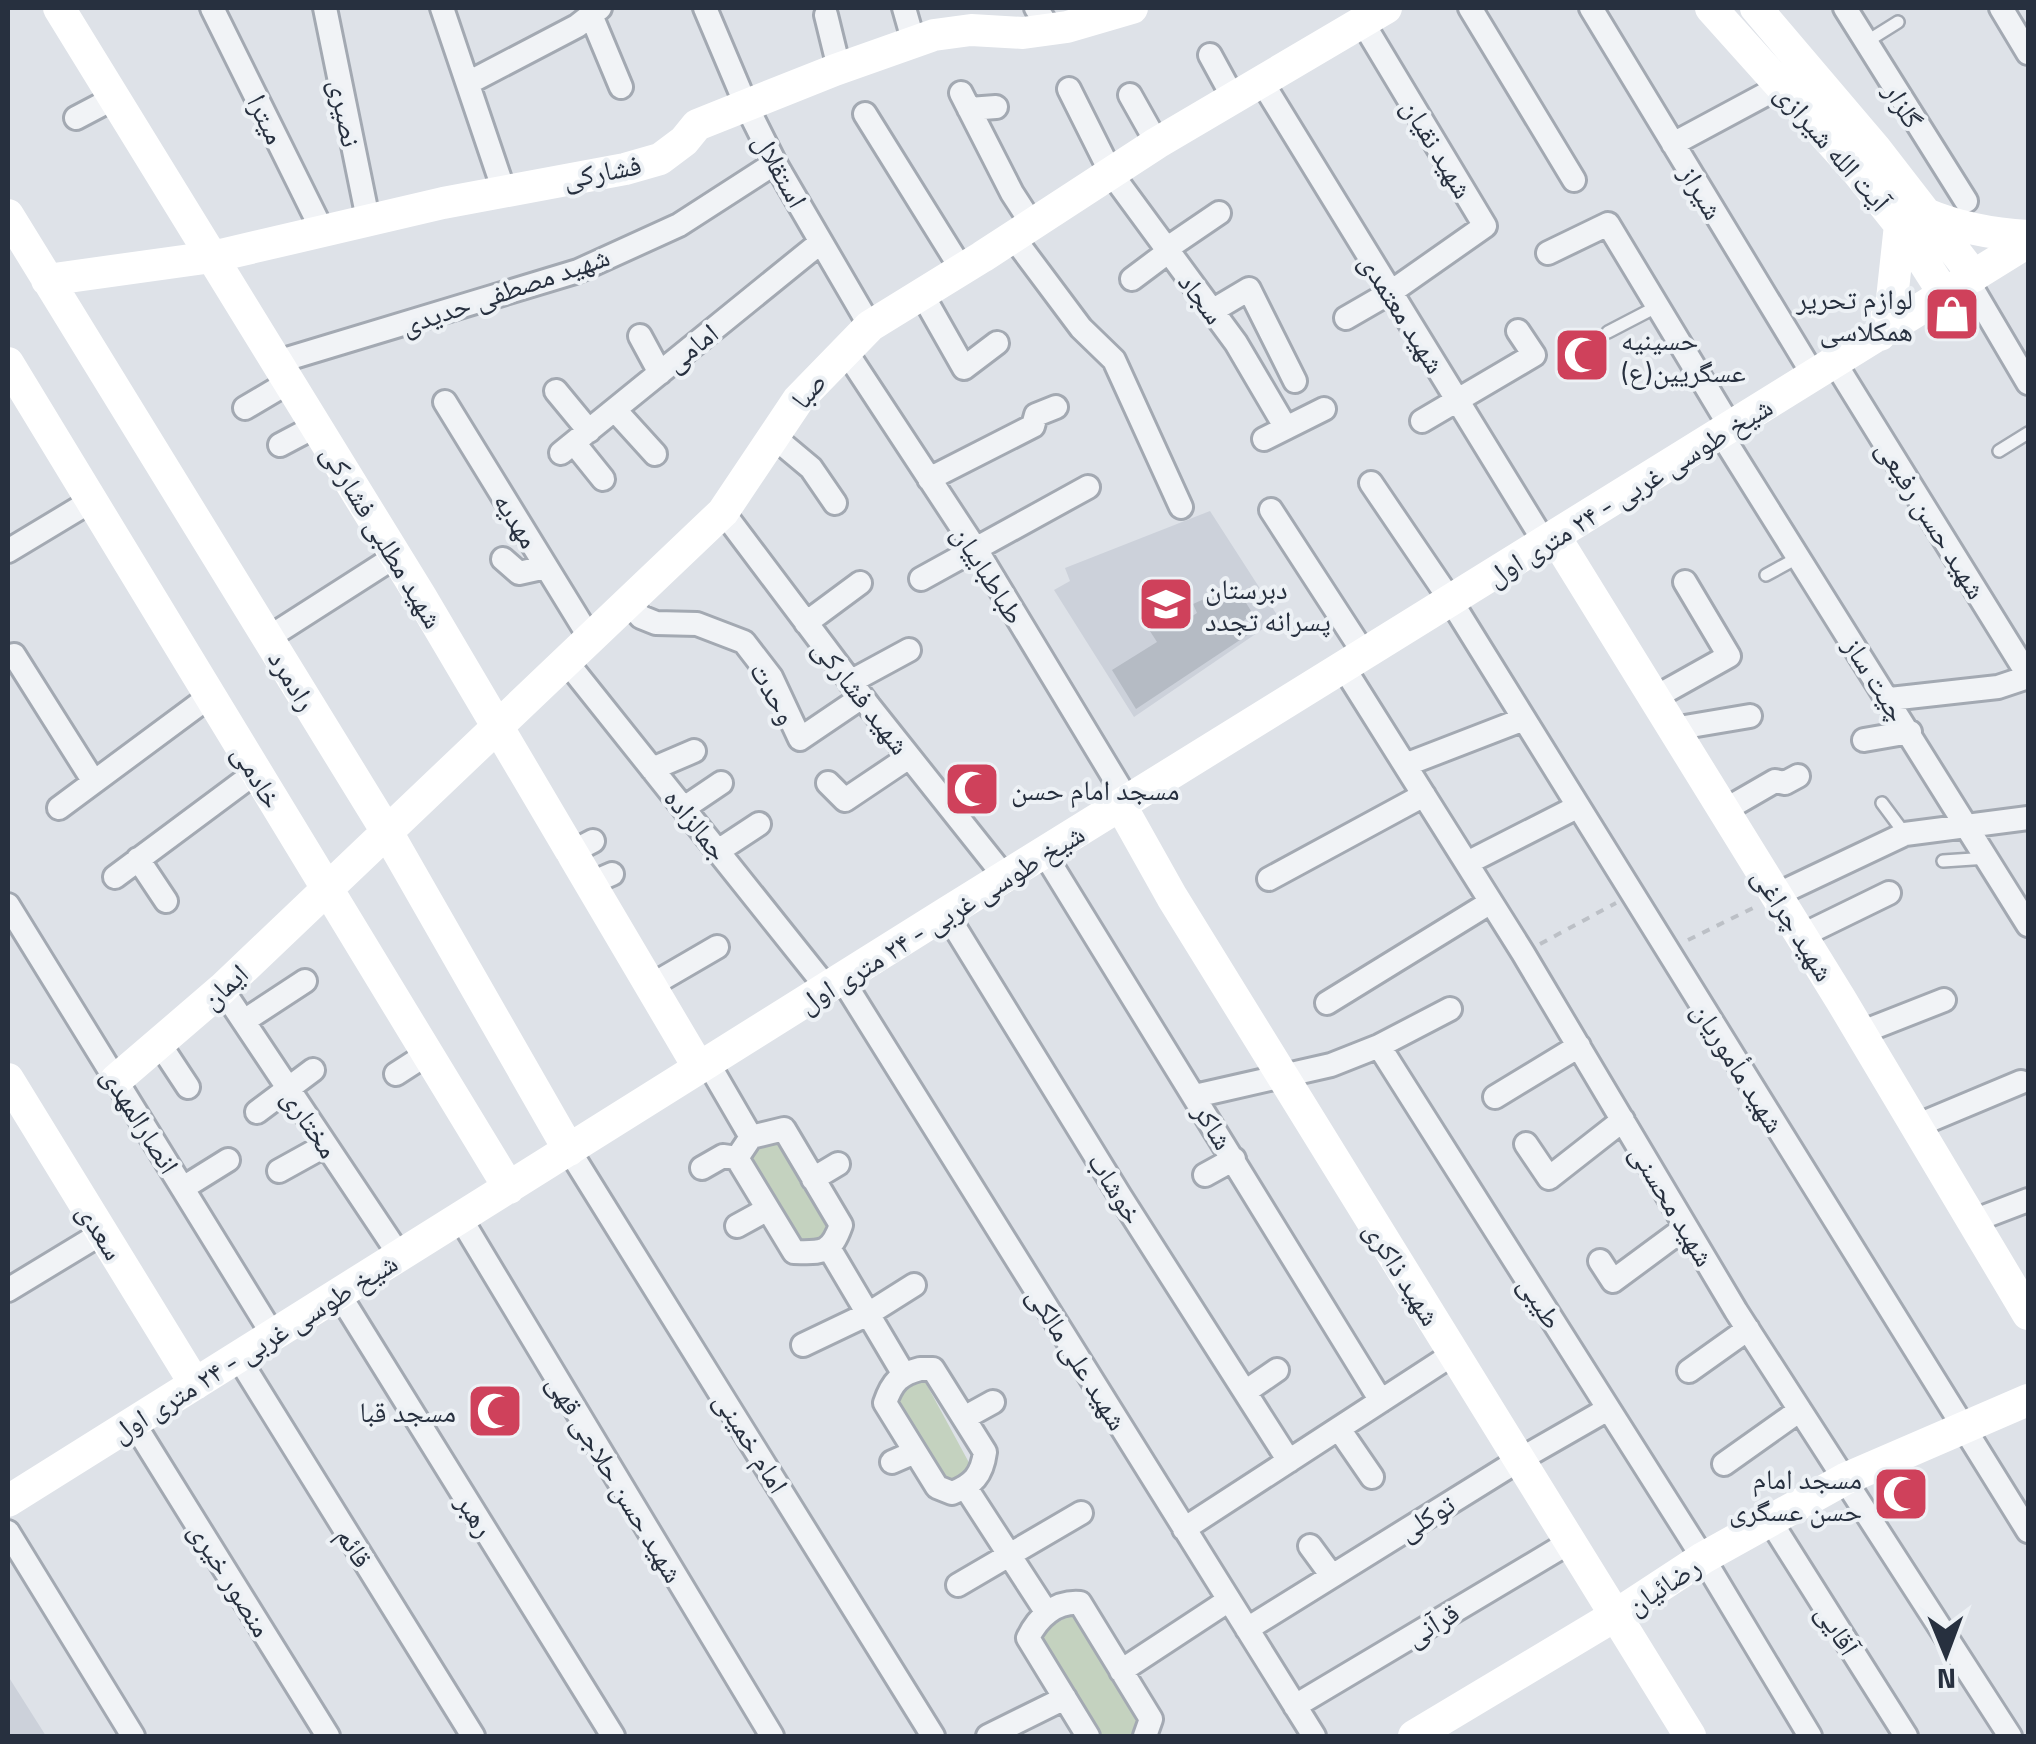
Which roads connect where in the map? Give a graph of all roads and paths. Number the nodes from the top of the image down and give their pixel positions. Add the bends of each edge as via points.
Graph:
1 (59, 8) edge
2 (212, 8) edge
3 (325, 8) edge
4 (447, 8) edge
5 (706, 8) edge
6 (904, 8) edge
7 (1132, 8) edge
8 (1470, 8) edge
9 (1592, 8) edge
10 (1711, 8) edge
11 (1756, 8) edge
12 (1845, 8) edge
13 (2000, 8) edge
14 (596, 11) edge
15 (826, 15) dead end
16 (1363, 16) edge
17 (1043, 18) edge
18 (1898, 22) dead end
19 (914, 42) junction
20 (1866, 42) junction
21 (2028, 53) edge
22 (1210, 55) dead end
23 (839, 68) junction
24 (468, 83) junction
25 (1781, 86) junction
26 (621, 87) dead end
27 (1069, 89) dead end
28 (1248, 90) junction
29 (1130, 95) dead end
30 (114, 98) junction
31 (746, 104) junction
32 (996, 107) dead end
33 (866, 114) dead end
34 (76, 118) dead end
35 (1157, 143) junction
36 (1673, 144) junction
37 (775, 162) junction
38 (1111, 172) junction
39 (1574, 180) dead end
40 (1886, 185) junction
41 (504, 191) junction
42 (1966, 202) dead end
43 (1219, 213) dead end
44 (8, 215) edge
45 (368, 219) junction
46 (1913, 219) junction
47 (322, 230) junction
48 (1023, 230) junction
49 (2028, 239) edge
50 (821, 242) junction
51 (16, 249) edge
52 (1167, 250) junction
53 (1548, 252) dead end
54 (212, 257) junction
55 (962, 270) junction
56 (1132, 278) dead end
57 (47, 280) junction
58 (1962, 284) junction
59 (1391, 292) junction
60 (922, 294) junction
61 (1658, 306) junction
62 (1212, 311) junction
63 (1346, 318) dead end
64 (870, 326) junction
65 (1518, 330) dead end
66 (1608, 332) dead end
67 (1880, 335) junction
68 (640, 336) dead end
69 (997, 343) dead end
70 (845, 350) junction
71 (8, 364) edge
72 (1824, 370) junction
73 (283, 372) junction
74 (660, 373) junction
75 (1295, 381) dead end
76 (2028, 383) edge
77 (556, 391) dead end
78 (16, 398) edge
79 (1458, 401) junction
80 (445, 402) dead end
81 (1056, 407) dead end
82 (245, 408) dead end
83 (1324, 409) dead end
84 (615, 410) junction
85 (1422, 421) dead end
86 (1286, 428) junction
87 (1726, 431) junction
88 (2028, 434) edge
89 (774, 437) junction
90 (1264, 439) dead end
91 (575, 442) junction
92 (318, 444) junction
93 (280, 445) dead end
94 (1999, 450) dead end
95 (656, 454) dead end
96 (603, 479) dead end
97 (929, 479) junction
98 (1371, 483) dead end
99 (1088, 487) dead end
100 (91, 500) junction
101 (835, 502) dead end
102 (1181, 507) dead end
103 (1271, 510) dead end
104 (723, 512) junction
105 (1550, 540) junction
106 (8, 551) edge
107 (976, 551) junction
108 (396, 556) junction
109 (1799, 557) junction
110 (503, 559) dead end
111 (546, 567) junction
112 (1766, 575) dead end
113 (921, 579) dead end
114 (860, 582) dead end
115 (1685, 582) dead end
116 (628, 602) junction
117 (1451, 602) junction
118 (806, 623) junction
119 (268, 638) junction
120 (578, 650) junction
121 (909, 650) dead end
122 (14, 655) dead end
123 (1355, 661) junction
124 (2028, 676) edge
125 (856, 690) junction
126 (210, 696) junction
127 (1654, 698) junction
128 (1890, 699) junction
129 (1750, 716) dead end
130 (1524, 719) junction
131 (496, 728) junction
132 (1673, 729) junction
133 (1910, 732) junction
134 (1864, 740) dead end
135 (694, 750) dead end
136 (910, 757) junction
137 (1405, 765) junction
138 (652, 769) junction
139 (256, 772) junction
140 (1798, 776) dead end
141 (94, 782) junction
142 (828, 783) dead end
143 (721, 784) dead end
144 (1424, 794) junction
145 (1882, 802) dead end
146 (1124, 803) junction
147 (1578, 807) junction
148 (58, 808) dead end
149 (684, 808) junction
150 (1724, 811) junction
151 (2028, 818) edge
152 (759, 824) dead end
153 (1969, 826) junction
154 (387, 832) junction
155 (1905, 834) junction
156 (718, 851) junction
157 (1044, 853) junction
158 (1988, 858) junction
159 (138, 859) junction
160 (1943, 861) dead end
161 (1466, 863) junction
162 (115, 876) dead end
163 (1005, 877) junction
164 (1269, 879) dead end
165 (328, 890) junction
166 (1890, 893) dead end
167 (1631, 894) junction
168 (1776, 896) junction
169 (166, 902) dead end
170 (1491, 902) junction
171 (8, 906) edge
172 (946, 913) junction
173 (2028, 925) edge
174 (1801, 936) junction
175 (718, 947) dead end
176 (1665, 949) junction
177 (1523, 953) junction
178 (305, 981) dead end
179 (835, 984) junction
180 (650, 986) junction
181 (222, 989) junction
182 (1944, 1000) dead end
183 (1326, 1003) dead end
184 (1450, 1009) dead end
185 (244, 1021) junction
186 (1860, 1032) junction
187 (159, 1043) junction
188 (1379, 1046) junction
189 (1579, 1046) junction
190 (427, 1054) junction
191 (704, 1066) junction
192 (313, 1070) dead end
193 (396, 1074) dead end
194 (1283, 1077) junction
195 (8, 1079) edge
196 (116, 1080) junction
197 (2021, 1082) dead end
198 (188, 1087) dead end
199 (289, 1088) junction
200 (1194, 1096) junction
201 (1494, 1097) dead end
202 (257, 1112) dead end
203 (1622, 1120) junction
204 (1916, 1126) junction
205 (751, 1137) junction
206 (1526, 1144) dead end
207 (326, 1145) junction
208 (569, 1150) junction
209 (738, 1158) junction
210 (1234, 1159) junction
211 (228, 1160) dead end
212 (838, 1164) dead end
213 (702, 1168) dead end
214 (279, 1171) dead end
215 (1205, 1176) dead end
216 (814, 1179) junction
217 (183, 1188) junction
218 (509, 1188) junction
219 (2028, 1200) edge
220 (768, 1208) junction
221 (461, 1219) junction
222 (1973, 1221) junction
223 (737, 1226) dead end
224 (1686, 1227) junction
225 (102, 1233) junction
226 (829, 1248) junction
227 (400, 1256) junction
228 (1600, 1260) dead end
229 (914, 1285) dead end
230 (8, 1290) edge
231 (339, 1294) junction
232 (868, 1314) junction
233 (2028, 1314) edge
234 (1748, 1329) junction
235 (274, 1335) junction
236 (803, 1345) dead end
237 (1453, 1354) junction
238 (238, 1358) junction
239 (1277, 1370) dead end
240 (1689, 1371) dead end
241 (903, 1373) junction
242 (195, 1384) junction
243 (1245, 1392) junction
244 (2028, 1400) edge
245 (1381, 1401) junction
246 (993, 1402) dead end
247 (1608, 1409) junction
248 (1800, 1410) junction
249 (964, 1418) junction
250 (133, 1422) junction
251 (1338, 1428) junction
252 (1965, 1428) junction
253 (915, 1452) junction
254 (1519, 1460) junction
255 (1289, 1461) junction
256 (892, 1462) dead end
257 (1724, 1464) dead end
258 (1372, 1477) dead end
259 (1845, 1479) junction
260 (966, 1488) junction
261 (8, 1501) edge
262 (1081, 1512) dead end
263 (1770, 1522) junction
264 (1184, 1529) junction
265 (2028, 1530) edge
266 (8, 1532) edge
267 (1570, 1542) junction
268 (1310, 1546) dead end
269 (1010, 1556) junction
270 (1703, 1558) junction
271 (1332, 1576) junction
272 (958, 1586) dead end
273 (1229, 1600) junction
274 (1047, 1614) junction
275 (1616, 1615) junction
276 (1247, 1629) junction
277 (1121, 1670) junction
278 (1065, 1698) junction
279 (1294, 1706) junction
280 (133, 1736) edge
281 (328, 1736) edge
282 (472, 1736) edge
283 (613, 1736) edge
284 (772, 1736) edge
285 (932, 1736) edge
286 (988, 1736) edge
287 (1088, 1736) edge
288 (1144, 1736) edge
289 (1314, 1736) edge
290 (1414, 1736) edge
291 (1690, 1736) edge
292 (1810, 1736) edge
293 (1906, 1736) edge
294 (2010, 1736) edge

1 - 30 street, شهید مطلبی فشارکی
2 - 47 street, میترا
3 - 45 street, نصیری
4 - 24 street
5 - 31 street, استقلال
6 - 19 street
7 - 17 street, فشارکی
8 - 39 street
9 - 36 street, شیراز
10 - 25 street, آیت الله شیرازی
11 - 40 street
12 - 20 street, گلزار
13 - 21 street
14 - 24 street
14 - 26 street
15 - 23 street
16 - 28 street, صبا
16 - 59 street, شهید نقیان via 1484,226
17 - 19 street, فشارکی via 1023,33 971,30
18 - 20 lane
19 - 23 street, فشارکی
20 - 42 street, گلزار
22 - 28 street, شهید معتمدی
23 - 31 street, فشارکی
24 - 41 street
25 - 36 street
25 - 40 street, آیت الله شیرازی
27 - 38 street, سجاد
28 - 35 street, صبا
28 - 59 street, شهید معتمدی
29 - 35 street
30 - 34 street
30 - 54 street, شهید مطلبی فشارکی
31 - 37 street, استقلال
31 - 41 street, فشارکی via 697,125 660,159
32 - 48 street via 965,101 1012,193
33 - 55 street
35 - 38 street, صبا
36 - 72 street, شیراز
37 - 50 street, استقلال
37 - 73 street, شهید مصطفی حدیدی via 679,225 578,270
38 - 48 street, صبا
38 - 52 street, سجاد
40 - 46 street, آیت الله شیرازی
41 - 45 street, فشارکی
43 - 52 street
44 - 51 street, رادمرد
45 - 47 street, فشارکی
46 - 49 street
46 - 58 street, آیت الله شیرازی
46 - 67 street
47 - 54 street, فشارکی
48 - 55 street, صبا
48 - 102 street via 1081,328 1114,360
49 - 58 street, شیخ طوسی غربی - ۲۴ متری اول
50 - 64 street, استقلال
50 - 74 street, امامی
51 - 57 street, رادمرد
52 - 56 street
52 - 62 street, سجاد
53 - 61 street, چیت ساز via 1608,224
54 - 57 street, فشارکی
54 - 73 street, شهید مطلبی فشارکی
55 - 60 street, صبا
57 - 119 street, رادمرد
58 - 67 street, شیخ طوسی غربی - ۲۴ متری اول
58 - 76 street
59 - 63 street
59 - 79 street, شهید معتمدی
60 - 64 street, صبا
60 - 69 street via 964,368
61 - 66 lane
61 - 87 street, چیت ساز
62 - 75 street via 1249,290
62 - 86 street, سجاد
64 - 70 street, صبا
65 - 79 street via 1534,355
67 - 72 street, شیخ طوسی غربی - ۲۴ متری اول
68 - 74 street
70 - 89 street, صبا
70 - 97 street, طباطباییان
71 - 78 street, خادمی
72 - 87 street, شیخ طوسی غربی - ۲۴ متری اول
72 - 124 street, شهید حسن رفیعی
73 - 82 street, شهید مصطفی حدیدی
73 - 92 street, شهید مطلبی فشارکی
74 - 84 street, امامی
77 - 91 street
78 - 100 street, خادمی
79 - 85 street
79 - 105 street, شهید معتمدی
80 - 111 street, مهدیه
81 - 97 street via 1036,415 1033,426
83 - 86 street
84 - 91 street, امامی
84 - 95 street
86 - 90 street
87 - 105 street, شیخ طوسی غربی - ۲۴ متری اول
87 - 109 street, چیت ساز
88 - 94 lane
89 - 101 street via 811,468
89 - 104 street, صبا
91 - 96 street
92 - 93 street
92 - 108 street, شهید مطلبی فشارکی
97 - 107 street, طباطباییان
98 - 117 street, شهید مأموریان
99 - 107 street
100 - 106 street
100 - 126 street, خادمی
103 - 123 street, شهید محسنی
104 - 116 street, صبا
104 - 118 street, شهید فشارکی
105 - 117 street, شیخ طوسی غربی - ۲۴ متری اول
105 - 127 street, شهید چراغی
107 - 113 street
107 - 146 street, طباطباییان
108 - 119 street
108 - 131 street, شهید مطلبی فشارکی
109 - 112 lane
109 - 128 street, چیت ساز
110 - 111 street via 519,573
111 - 120 street, مهدیه
114 - 118 street
115 - 127 street via 1729,656
116 - 120 street, صبا
116 - 125 street, وحدت via 656,623 698,624 744,642 771,677 800,738
117 - 123 street, شیخ طوسی غربی - ۲۴ متری اول
117 - 130 street, شهید مأموریان
118 - 125 street, شهید فشارکی
119 - 154 street, رادمرد
120 - 131 street, صبا
120 - 138 street, جمالزاده
121 - 125 street
122 - 141 street
123 - 137 street, شهید محسنی
123 - 146 street, شیخ طوسی غربی - ۲۴ متری اول
124 - 128 street via 1998,687
125 - 136 street, شهید فشارکی
126 - 139 street, خادمی
126 - 141 street
127 - 132 street, شهید چراغی
128 - 133 street, چیت ساز
129 - 132 street
130 - 137 street
130 - 147 street, شهید مأموریان
131 - 154 street, صبا
131 - 180 street, شهید مطلبی فشارکی via 582,847
132 - 150 street, شهید چراغی
133 - 134 street
133 - 153 street, چیت ساز
135 - 138 street
136 - 142 street via 845,800
136 - 163 street, شهید فشارکی
137 - 144 street, شهید محسنی
138 - 149 street, جمالزاده
139 - 159 street
139 - 165 street, خادمی
140 - 150 street
141 - 148 street
143 - 149 street
144 - 161 street, شهید محسنی
144 - 164 street
145 - 155 lane
146 - 157 street, شیخ طوسی غربی - ۲۴ متری اول
146 - 194 street, شهید ذاکری via 1172,897
147 - 161 street
147 - 167 street, شهید مأموریان
149 - 156 street, جمالزاده
150 - 168 street, شهید چراغی
151 - 153 street
152 - 156 street
153 - 155 street
153 - 158 street, چیت ساز
154 - 165 street, صبا
154 - 208 street, رادمرد
155 - 168 street
156 - 179 street, جمالزاده
157 - 163 street, شیخ طوسی غربی - ۲۴ متری اول
157 - 200 street, شاکر
158 - 160 lane
158 - 173 street, چیت ساز
159 - 162 street
159 - 169 street
161 - 170 street, شهید محسنی
163 - 172 street, شیخ طوسی غربی - ۲۴ متری اول
165 - 181 street, ایمان
165 - 190 street, خادمی
166 - 174 street
167 - 176 street, شهید مأموریان
167 - 177 path
168 - 174 street, شهید چراغی
168 - 176 path
170 - 177 street, شهید محسنی
170 - 183 street
171 - 196 street, انصارالمهدی
172 - 179 street, شیخ طوسی غربی - ۲۴ متری اول
172 - 243 street, خوشاب
174 - 186 street, شهید چراغی
175 - 180 street
176 - 252 street, شهید مأموریان
177 - 189 street, شهید محسنی
178 - 185 street
179 - 191 street, شیخ طوسی غربی - ۲۴ متری اول
179 - 264 street, شهید علی مالکی
180 - 191 street, شهید مطلبی فشارکی
181 - 185 street, مختاری
181 - 187 street, ایمان
182 - 186 street
184 - 188 street
185 - 199 street, مختاری
186 - 204 street, شهید چراغی
187 - 196 street, ایمان
187 - 198 street
188 - 194 street
188 - 247 street, طیبی
189 - 201 street
189 - 203 street, شهید محسنی
190 - 193 street
190 - 218 street, خادمی
191 - 205 street
191 - 208 street, شیخ طوسی غربی - ۲۴ متری اول
192 - 199 street
194 - 200 street
194 - 237 street, شهید ذاکری
195 - 225 street, سعدی
196 - 217 street, انصارالمهدی
197 - 204 street
199 - 202 street
199 - 207 street, مختاری
200 - 210 street, شاکر
203 - 206 street via 1550,1178
203 - 224 street, شهید محسنی
204 - 222 street, شهید چراغی
205 - 209 street
205 - 216 street via 784,1130
207 - 214 street
207 - 227 street, مختاری
208 - 218 street, شیخ طوسی غربی - ۲۴ متری اول
208 - 285 street, امام خمینی
209 - 213 street via 724,1156
209 - 220 street
210 - 215 street
210 - 245 street, شاکر
211 - 217 street
212 - 216 street
216 - 226 street via 841,1225
217 - 235 street, انصارالمهدی
218 - 221 street, شیخ طوسی غربی - ۲۴ متری اول
219 - 222 street
220 - 223 street
220 - 226 street via 794,1252
221 - 227 street, شیخ طوسی غربی - ۲۴ متری اول
221 - 284 street, شهید حسن حلاجی قهی
222 - 233 street, شهید چراغی
224 - 228 street via 1613,1282
224 - 234 street, شهید محسنی
225 - 230 street
225 - 242 street, سعدی
226 - 232 street
227 - 231 street, شیخ طوسی غربی - ۲۴ متری اول
229 - 232 street
231 - 235 street, شیخ طوسی غربی - ۲۴ متری اول
231 - 283 street, رهبر
232 - 236 street
232 - 241 street
234 - 240 street
234 - 248 street, شهید محسنی
235 - 238 street, شیخ طوسی غربی - ۲۴ متری اول
237 - 245 street
237 - 254 street, شهید ذاکری
238 - 242 street, شیخ طوسی غربی - ۲۴ متری اول
238 - 282 street, قائم
239 - 243 street
241 - 249 street via 933,1369
241 - 253 street via 885,1403
242 - 250 street, شیخ طوسی غربی - ۲۴ متری اول
243 - 255 street, خوشاب
244 - 252 street, رضائیان
245 - 251 street
246 - 249 street
247 - 254 street, توکلی
247 - 270 street, طیبی
248 - 257 street
248 - 259 street, شهید محسنی
249 - 260 street via 985,1452 983,1468
250 - 261 street, شیخ طوسی غربی - ۲۴ متری اول
250 - 281 street, منصور خیری
251 - 255 street
251 - 258 street
252 - 259 street, رضائیان
252 - 265 street, شهید مأموریان
253 - 256 street
253 - 260 street via 936,1486 952,1493
254 - 267 street, شهید ذاکری
254 - 271 street, توکلی
255 - 264 street
259 - 263 street, رضائیان
259 - 294 street, شهید محسنی
260 - 269 street
262 - 269 street
263 - 270 street, رضائیان
263 - 293 street, آقایی
264 - 273 street, شهید علی مالکی
266 - 280 street
267 - 275 street, شهید ذاکری
267 - 279 street, قرآنی
268 - 271 street
269 - 272 street
269 - 274 street
270 - 275 street, رضائیان
270 - 292 street, طیبی
271 - 276 street, توکلی
273 - 276 street, شهید علی مالکی
273 - 277 street
274 - 277 street via 1080,1603
274 - 278 street via 1028,1638
275 - 290 street, رضائیان
275 - 291 street, شهید ذاکری
276 - 279 street, شهید علی مالکی
277 - 288 street via 1150,1719
278 - 286 street
278 - 287 street
279 - 289 street, شهید علی مالکی

